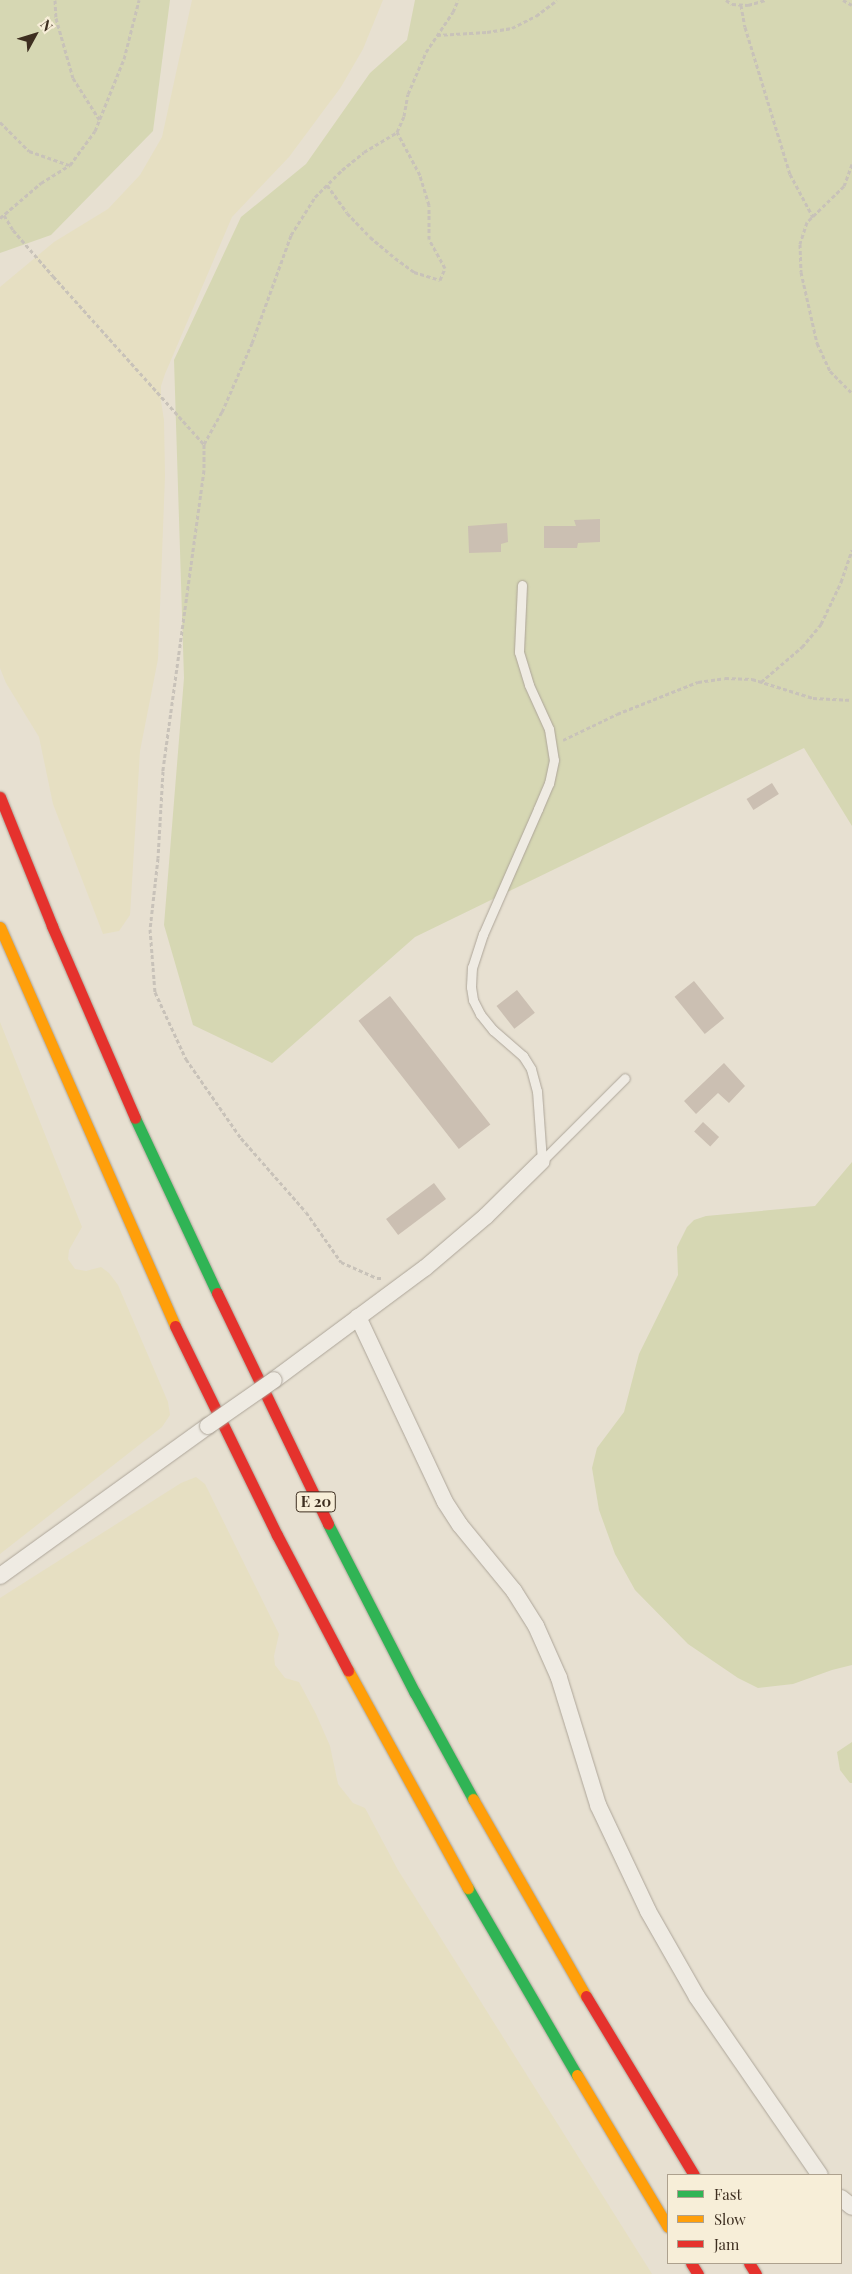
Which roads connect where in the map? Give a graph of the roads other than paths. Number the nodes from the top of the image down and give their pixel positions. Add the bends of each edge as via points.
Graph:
1 (522, 585) dead end
2 (0, 797) edge
3 (0, 927) edge
4 (625, 1078) dead end
5 (542, 1161) junction
6 (358, 1317) junction
7 (0, 1576) edge
8 (693, 2174) edge
9 (819, 2174) edge
10 (667, 2225) edge

1 - 5 lane via 519,652 553,744 554,760 549,783 483,934 472,967 471,987 480,1014 531,1069 537,1091
2 - 8 highway, E 20 via 144,1139 301,1471 475,1803 595,2012
3 - 10 highway via 176,1328 277,1534 366,1704 506,1956
4 - 5 lane
5 - 6 street via 486,1216
6 - 7 street, bridge
6 - 9 street via 445,1502 514,1591 536,1626 559,1678 598,1805 648,1911 714,2021

